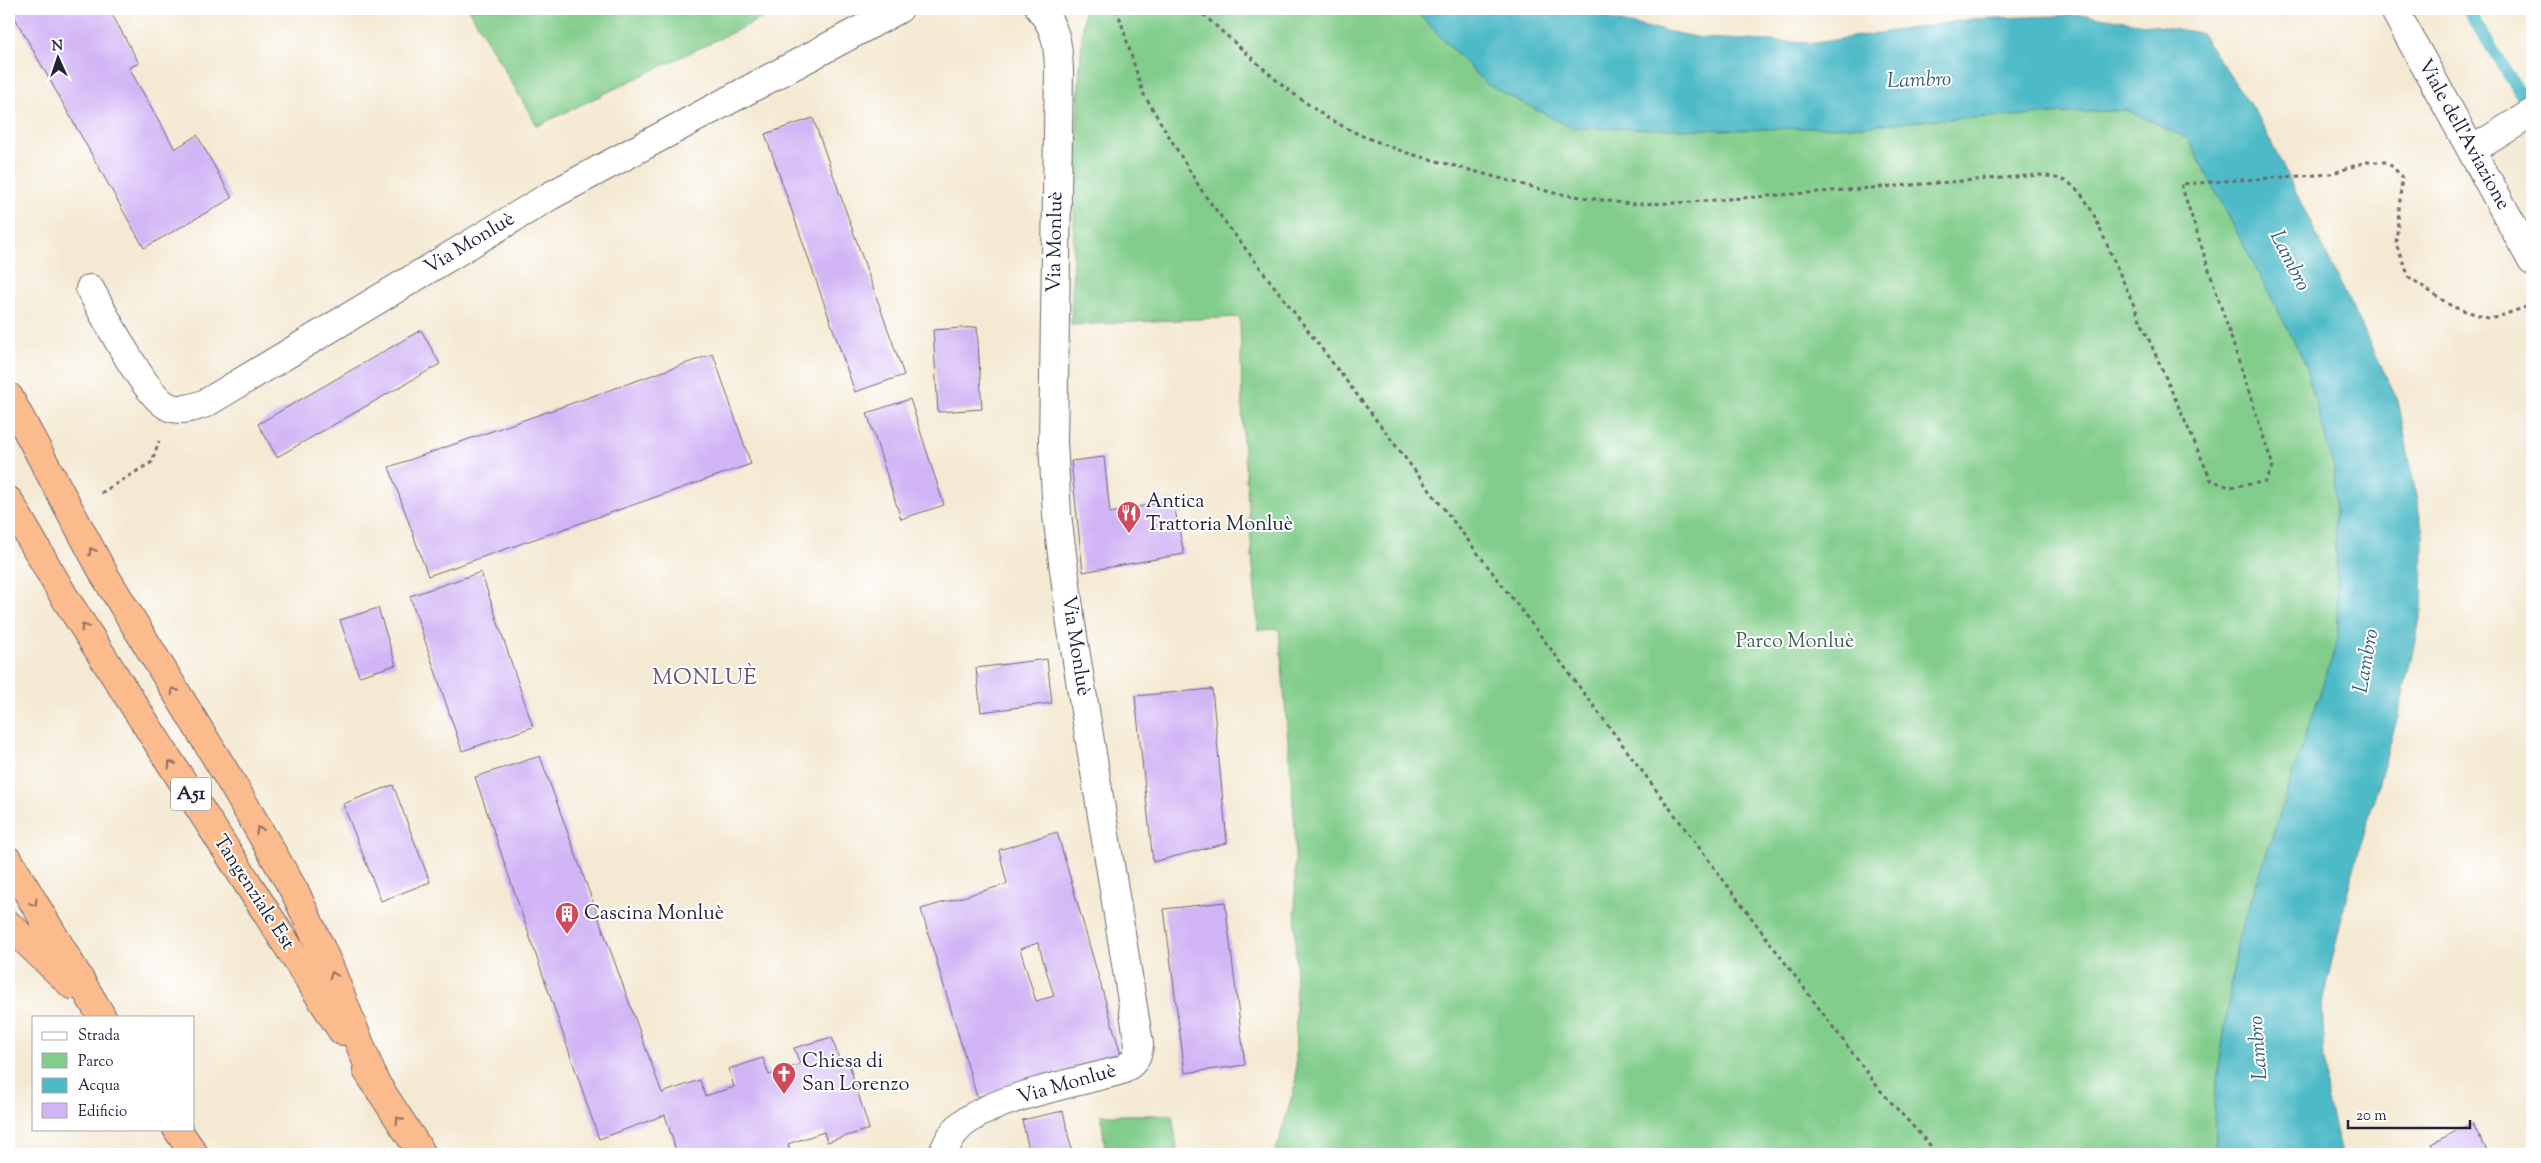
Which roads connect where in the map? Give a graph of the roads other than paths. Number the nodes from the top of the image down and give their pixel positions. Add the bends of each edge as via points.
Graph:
1 (899, 9) edge
2 (1040, 9) edge
3 (2394, 9) edge
4 (2523, 118) edge
5 (2472, 150) junction
6 (2532, 261) edge
7 (90, 289) dead end
8 (9, 397) edge
9 (9, 502) edge
10 (9, 861) edge
11 (9, 925) edge
12 (100, 1013) edge
13 (376, 1085) junction
14 (178, 1130) edge
15 (194, 1154) edge
16 (422, 1154) edge
17 (943, 1154) edge

1 - 7 street, Via Monluè via 550,196 206,403 189,409 171,408 145,385
2 - 17 street, Via Monluè via 1052,24 1058,46 1059,70 1053,442 1057,515 1071,624 1139,1044 1138,1055 1122,1070 1012,1100 971,1118 954,1132
3 - 5 street, Viale dell'Aviazione
4 - 5 street
5 - 6 street, Viale dell'Aviazione
13 -> 8 highway via 330,966 296,894 105,576
13 -> 9 highway, Tangenziale Est / A51 via 62,593
10 -> 12 highway
11 - 12 highway
16 -> 13 highway, Tangenziale Est / A51
14 - 15 highway

